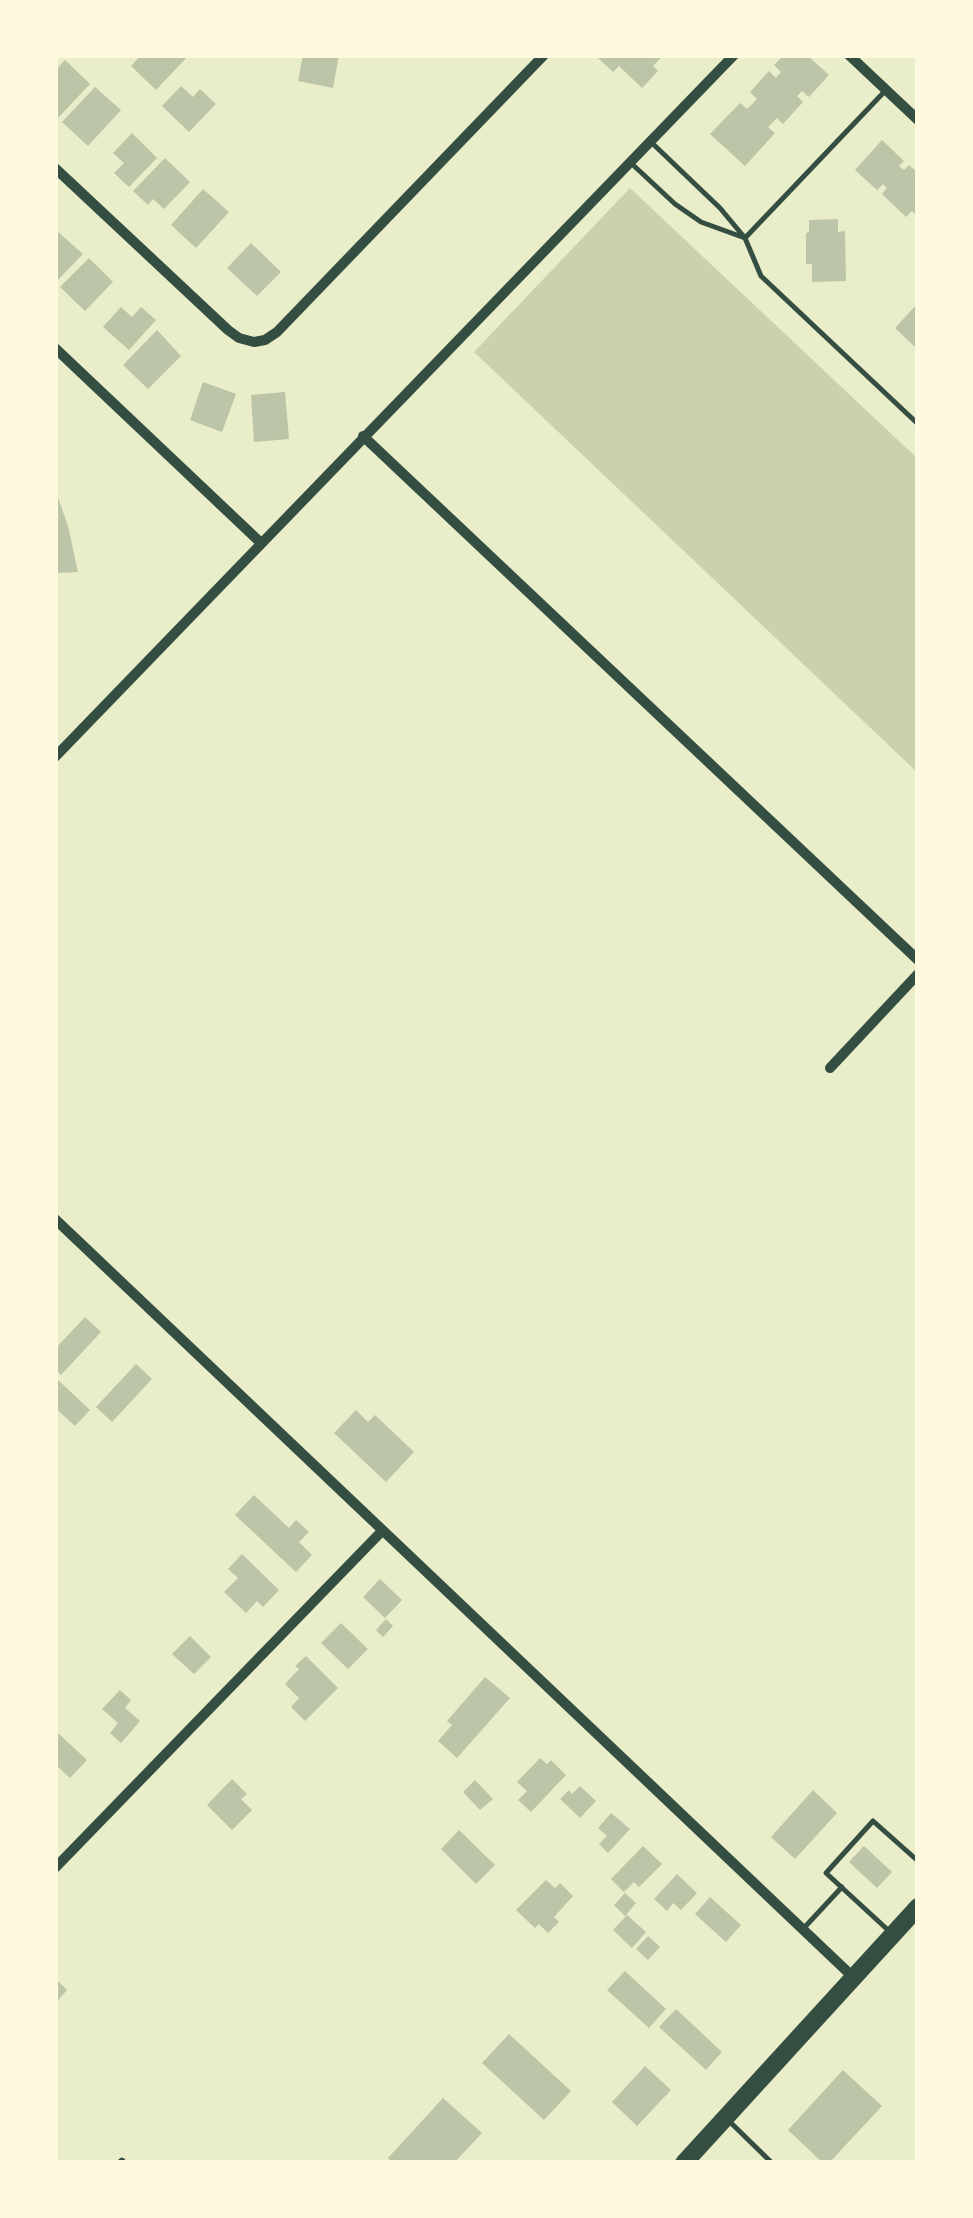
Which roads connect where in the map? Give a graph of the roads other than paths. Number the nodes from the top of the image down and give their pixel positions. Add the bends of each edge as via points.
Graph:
1 (544, 55) edge
2 (734, 55) edge
3 (849, 55) edge
4 (886, 90) junction
5 (918, 120) edge
6 (650, 141) junction
7 (630, 162) junction
8 (55, 168) edge
9 (744, 238) junction
10 (55, 348) edge
11 (918, 424) edge
12 (363, 436) junction
13 (261, 542) junction
14 (55, 757) edge
15 (918, 960) edge
16 (918, 974) edge
17 (830, 1068) dead end
18 (55, 1218) edge
19 (382, 1531) junction
20 (918, 1861) edge
21 (55, 1868) edge
22 (842, 1887) junction
23 (918, 1907) edge
24 (802, 1930) junction
25 (893, 1934) junction
26 (853, 1977) junction
27 (726, 2118) junction
28 (684, 2163) edge
29 (772, 2163) edge

1 - 8 street via 265,340 228,330
2 - 6 street
3 - 4 street
4 - 5 street
4 - 9 lane
6 - 7 street
6 - 9 lane
7 - 9 lane via 701,222
7 - 12 street
9 - 11 lane via 761,276
10 - 13 street
12 - 13 street
12 - 15 street
13 - 14 street
16 - 17 street
18 - 19 street
19 - 21 street
19 - 24 street
20 - 22 lane via 873,1821 826,1872
22 - 24 lane
22 - 25 lane
23 - 25 highway
24 - 26 street
25 - 26 highway
26 - 27 highway
27 - 28 highway
27 - 29 lane

